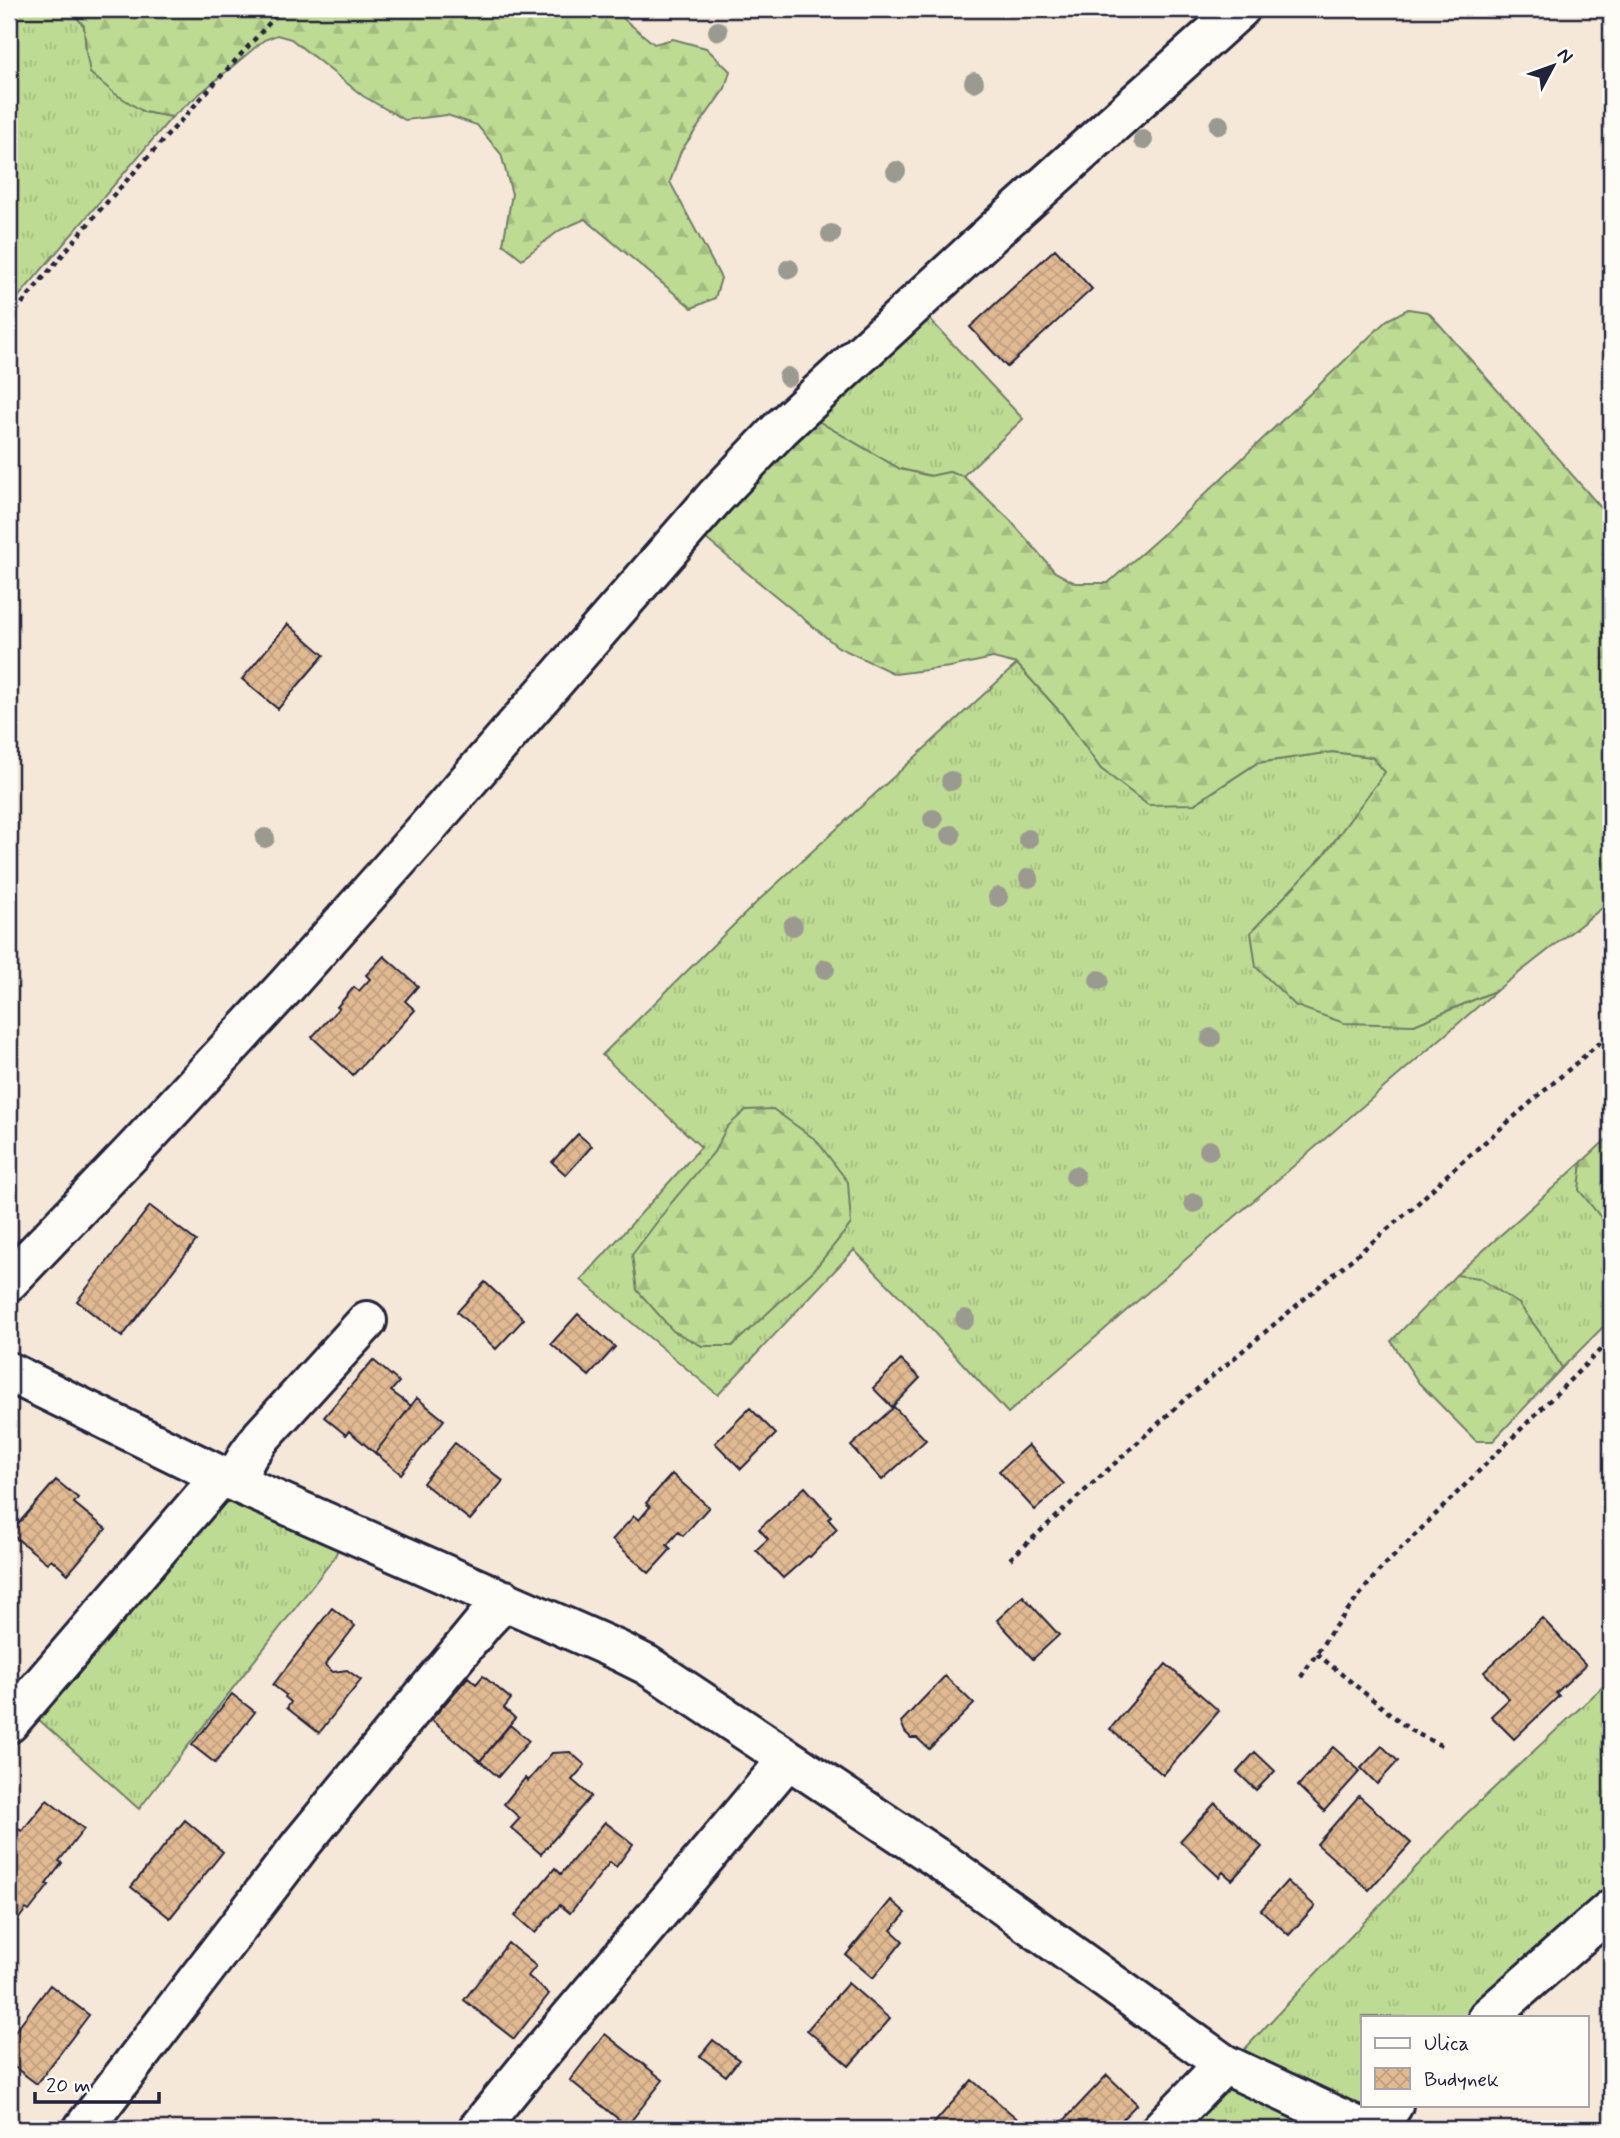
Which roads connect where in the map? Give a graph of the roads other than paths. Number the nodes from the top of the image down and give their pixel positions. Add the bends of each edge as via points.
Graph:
1 (1240, 9) edge
2 (9, 1281) edge
3 (367, 1321) dead end
4 (9, 1372) edge
5 (228, 1479) junction
6 (505, 1600) junction
7 (9, 1723) edge
8 (788, 1759) junction
9 (1611, 1909) edge
10 (1489, 2016) edge
11 (1224, 2064) junction
12 (1392, 2106) edge
13 (83, 2129) edge
14 (478, 2129) edge
15 (1161, 2129) edge
16 (1363, 2129) edge
17 (1377, 2129) edge

1 - 2 street via 781,428 715,497 288,984
3 - 5 street
4 - 5 street
5 - 6 street
5 - 7 street
6 - 8 street via 647,1665
6 - 13 street via 302,1843
8 - 11 street via 951,1867
8 - 14 street
9 - 10 street
11 - 15 street
11 - 16 street
12 - 17 street

